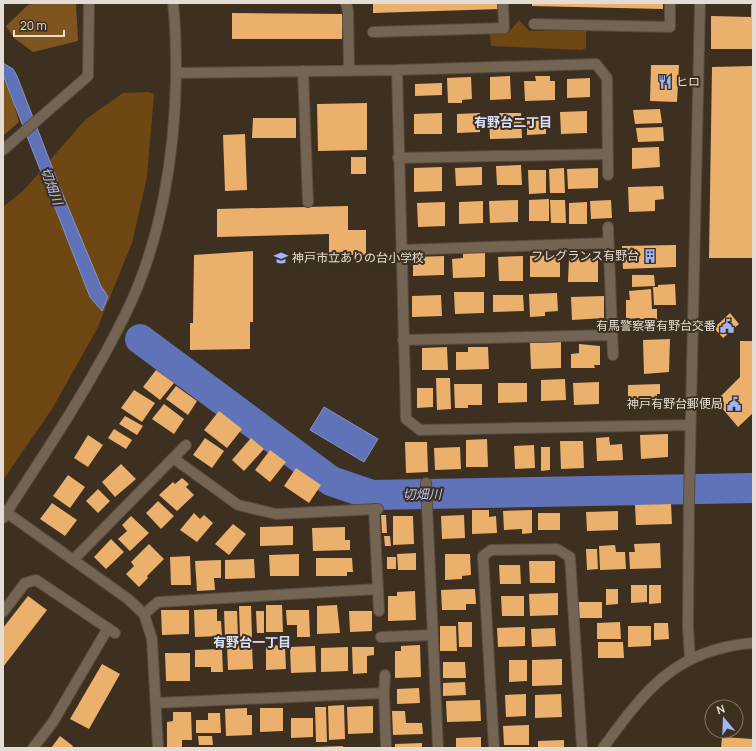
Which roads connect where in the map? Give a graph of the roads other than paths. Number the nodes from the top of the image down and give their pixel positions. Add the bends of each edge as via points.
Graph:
1 (89, 3) edge
2 (173, 3) edge
3 (346, 3) edge
4 (503, 3) edge
5 (670, 3) edge
6 (700, 3) edge
7 (534, 24) dead end
8 (373, 32) dead end
9 (350, 70) junction
10 (397, 70) junction
11 (303, 71) junction
12 (176, 73) junction
13 (3, 150) edge
14 (608, 154) junction
15 (398, 158) junction
16 (608, 175) dead end
17 (308, 202) dead end
18 (608, 227) dead end
19 (608, 243) junction
20 (401, 250) junction
21 (611, 335) junction
22 (403, 340) junction
23 (614, 355) dead end
24 (690, 425) junction
25 (186, 446) dead end
26 (173, 458) junction
27 (426, 485) dead end
28 (4, 514) edge
29 (73, 560) junction
30 (378, 589) junction
31 (379, 611) dead end
32 (3, 612) edge
33 (144, 614) junction
34 (433, 635) junction
35 (381, 637) dead end
36 (753, 643) edge
37 (690, 659) junction
38 (385, 675) dead end
39 (384, 693) junction
40 (156, 703) junction
41 (33, 748) edge
42 (158, 748) edge
43 (386, 748) edge
44 (438, 748) edge
45 (494, 748) edge
46 (582, 748) edge
47 (603, 748) edge

1 - 13 street via 88,76
2 - 12 street
3 - 9 street
4 - 8 street via 504,28
5 - 7 street via 670,27
6 - 24 street
9 - 10 street
9 - 11 street
10 - 14 street via 596,64 607,78
10 - 15 street
11 - 12 street
11 - 17 street
12 - 28 street via 170,167 156,226 134,296 77,403
14 - 15 street
14 - 16 street
15 - 20 street
18 - 19 street
19 - 20 street
19 - 21 street
20 - 22 street
21 - 22 street
21 - 23 street
22 - 24 street via 406,419 420,430
24 - 37 street
25 - 26 street
26 - 29 street
26 - 30 street via 238,505 276,514 376,509
27 - 34 street
28 - 29 street
29 - 33 street via 128,599
30 - 31 street
30 - 33 street via 158,602
32 - 41 street via 25,584 36,580 111,630 53,722
33 - 40 street via 152,639
34 - 35 street
34 - 44 street
36 - 37 street via 725,646
37 - 47 street via 652,686
38 - 39 street
39 - 40 street
39 - 43 street
40 - 42 street
45 - 46 street via 483,556 491,550 557,548 570,557

